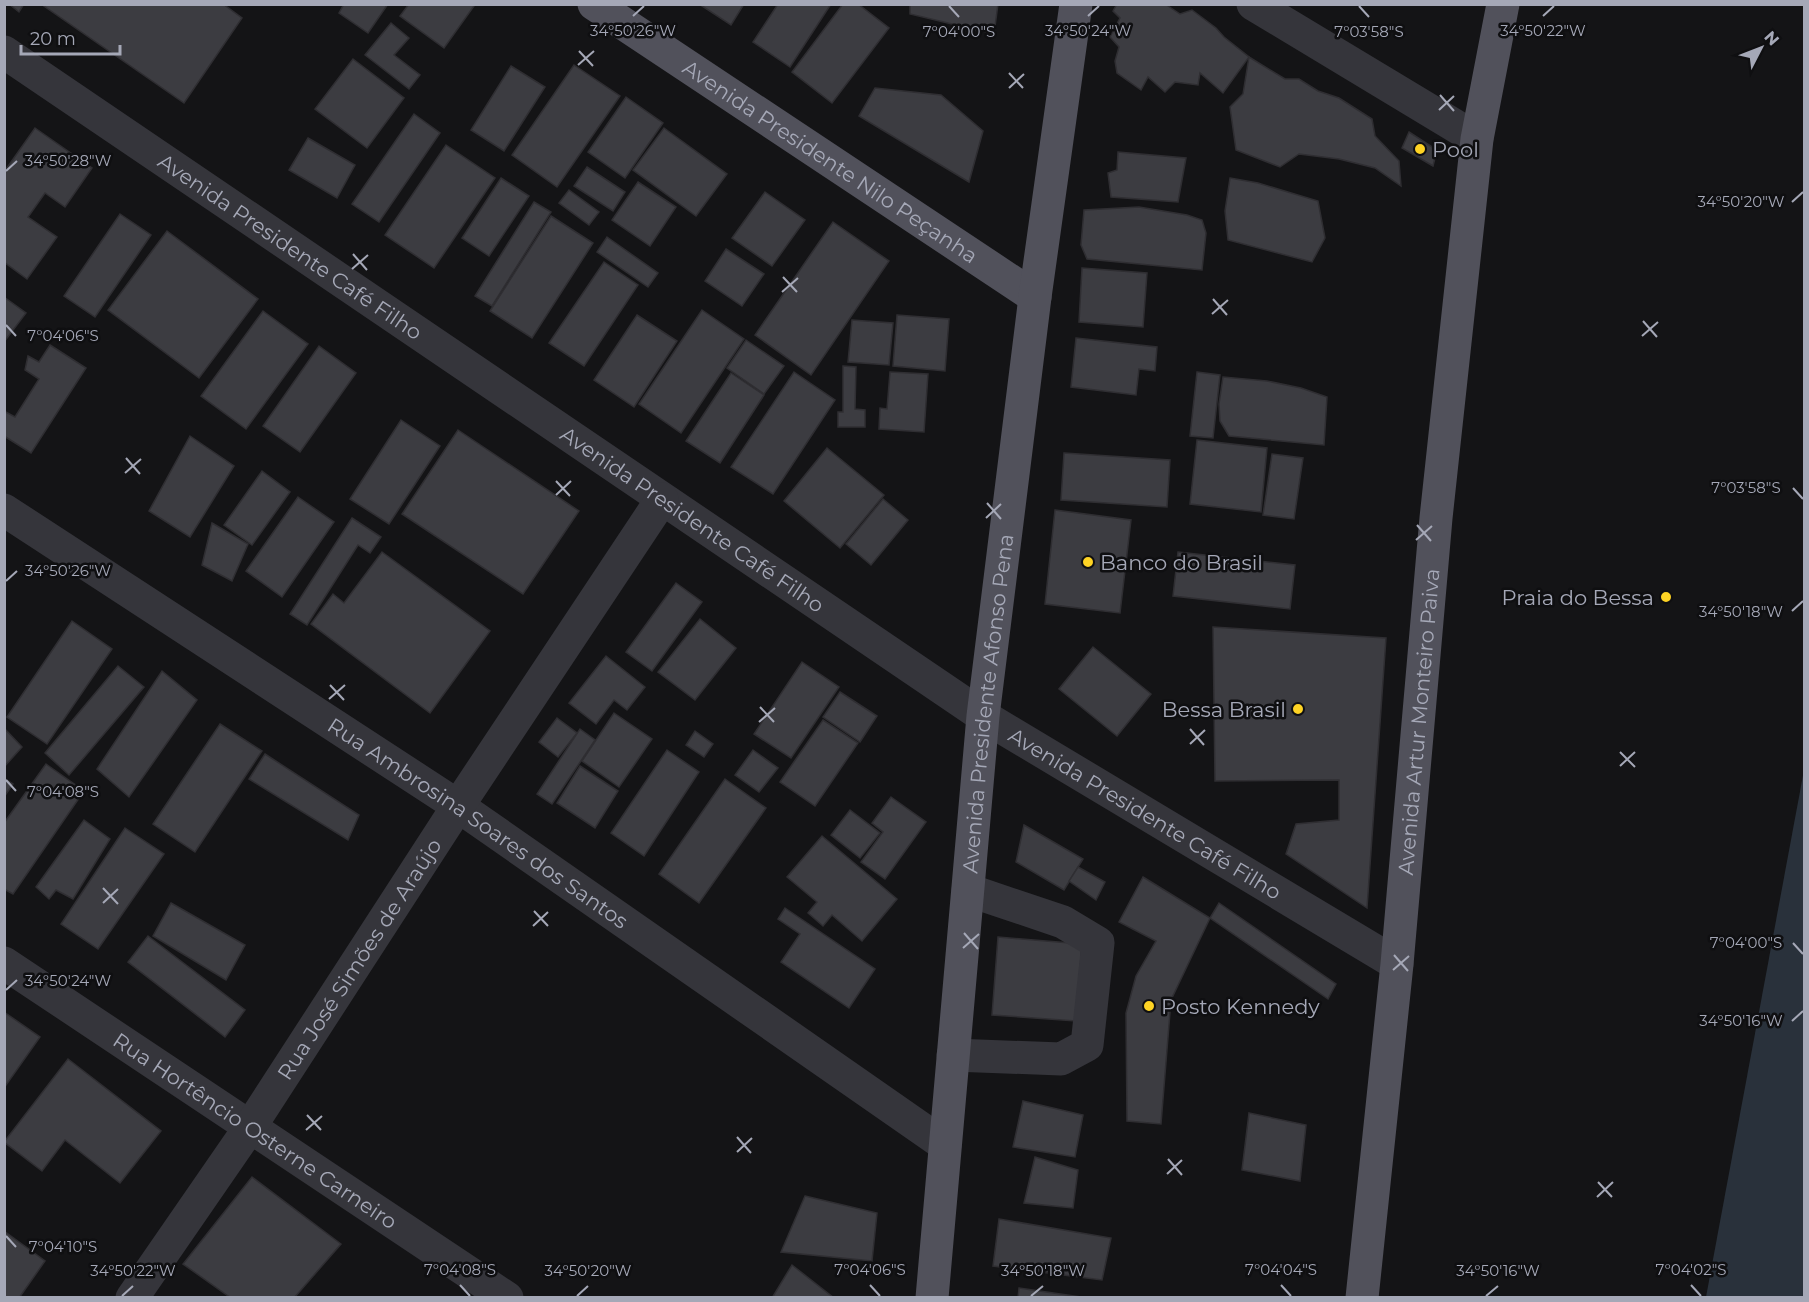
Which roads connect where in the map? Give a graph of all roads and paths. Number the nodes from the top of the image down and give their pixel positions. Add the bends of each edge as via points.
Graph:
1 (594, 4) edge
2 (1076, 4) edge
3 (1253, 4) edge
4 (1503, 4) edge
5 (4, 52) edge
6 (1477, 139) junction
7 (1035, 297) junction
8 (662, 499) junction
9 (4, 510) edge
10 (983, 716) junction
11 (458, 806) junction
12 (968, 890) junction
13 (4, 963) edge
14 (1397, 964) junction
15 (953, 1055) junction
16 (250, 1127) junction
17 (945, 1145) junction
18 (132, 1298) edge
19 (507, 1298) edge
20 (932, 1298) edge
21 (1362, 1298) edge

1 - 7 main road, Avenida Presidente Nilo Peçanha
2 - 7 main road, Avenida Presidente Afonso Pena
3 - 6 street
4 - 6 main road, Avenida Artur Monteiro Paiva
5 - 8 street, Avenida Presidente Café Filho
6 - 14 main road, Avenida Artur Monteiro Paiva via 1436,518
7 - 10 main road, Avenida Presidente Afonso Pena
8 - 10 street, Avenida Presidente Café Filho
8 - 11 street, Rua José Simões de Araújo
9 - 11 street, Rua Ambrosina Soares dos Santos
10 - 12 main road, Avenida Presidente Afonso Pena
10 - 14 street, Avenida Presidente Café Filho
11 - 16 street, Rua José Simões de Araújo
11 - 17 street, Rua Ambrosina Soares dos Santos
12 - 15 main road, Avenida Presidente Afonso Pena
12 - 15 street via 1063,922 1098,943 1087,1045 1061,1059
13 - 16 street, Rua Hortêncio Osterne Carneiro
14 - 21 main road, Avenida Artur Monteiro Paiva
15 - 17 main road, Avenida Presidente Afonso Pena
16 - 18 street, Rua José Simões de Araújo
16 - 19 street, Rua Hortêncio Osterne Carneiro
17 - 20 main road, Avenida Presidente Afonso Pena

